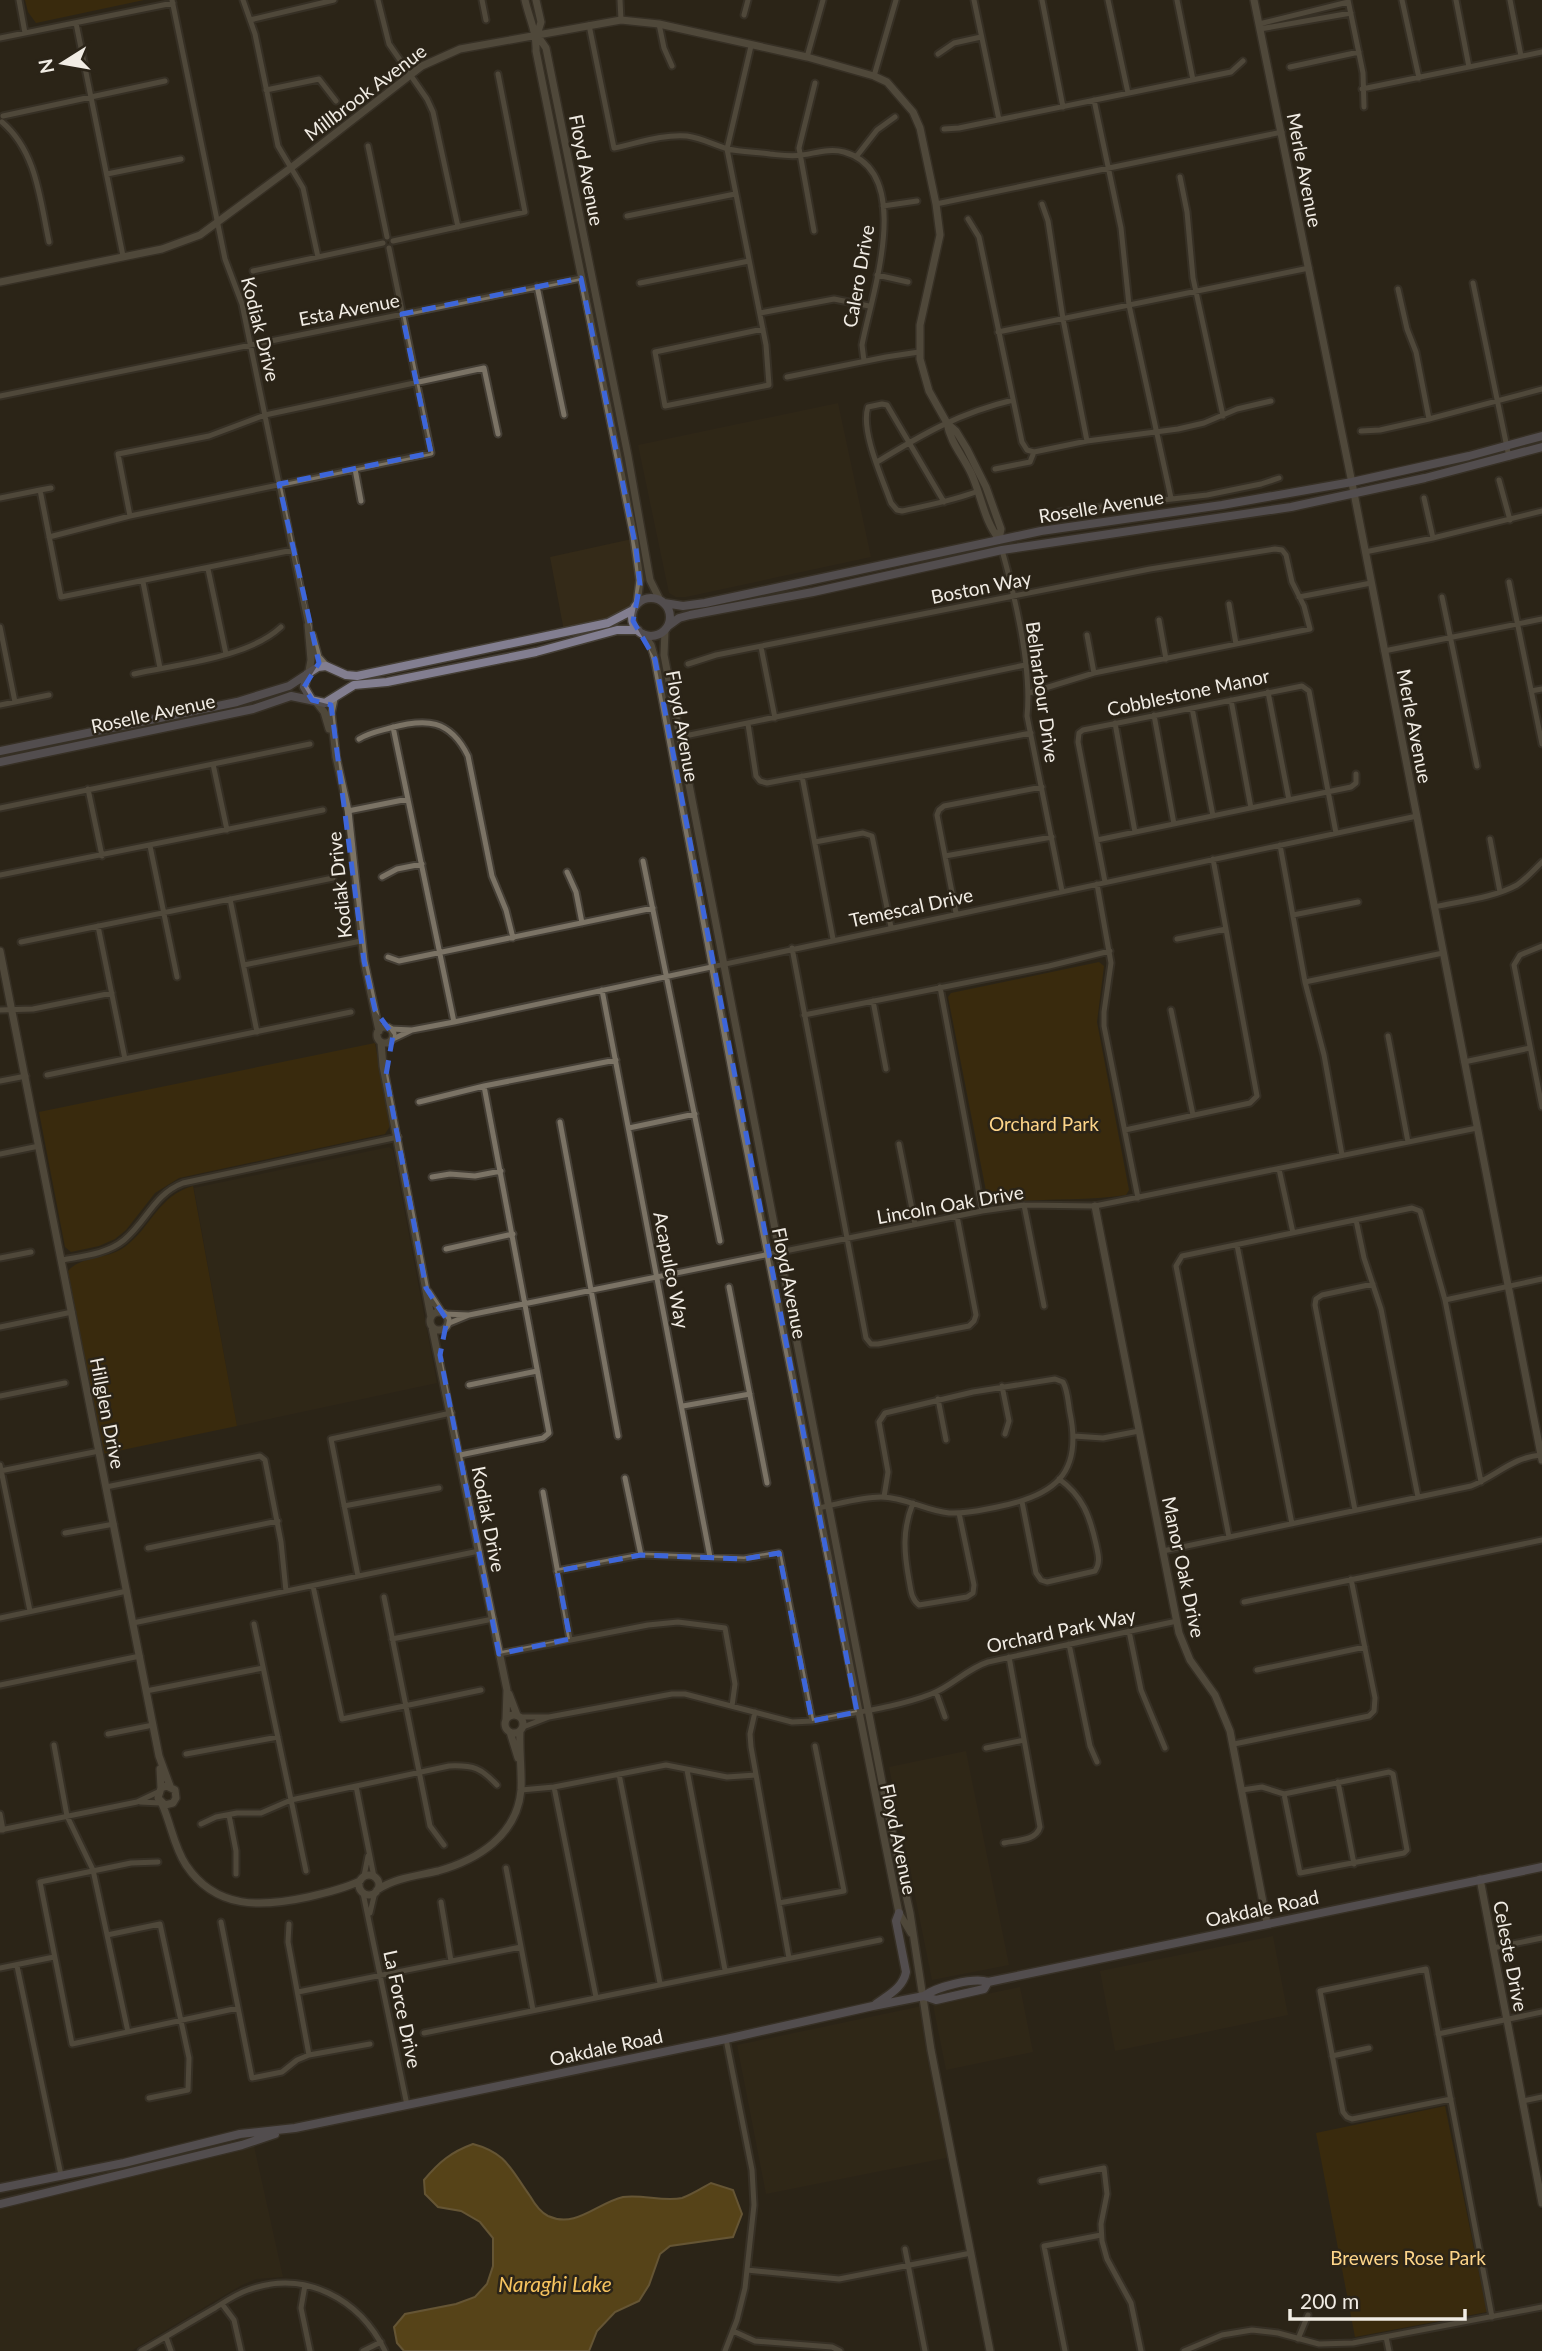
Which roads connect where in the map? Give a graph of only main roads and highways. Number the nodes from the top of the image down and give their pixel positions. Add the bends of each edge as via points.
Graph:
1 (1542, 436) edge
2 (1542, 447) edge
3 (662, 601) junction
4 (635, 607) junction
5 (666, 628) junction
6 (640, 632) junction
7 (330, 668) junction
8 (308, 673) junction
9 (336, 697) junction
10 (315, 701) junction
11 (0, 753) edge
12 (0, 762) edge
13 (1542, 1867) edge
14 (899, 1913) road end
15 (873, 2006) junction
16 (295, 2128) junction
17 (240, 2134) junction
18 (179, 2161) junction
19 (0, 2188) edge
20 (0, 2204) edge

1 - 3 main road, Roselle Avenue via 1352,482 1077,524 705,603 678,606
2 - 5 main road, Roselle Avenue via 1425,478 1231,517 1002,550 690,615
3 - 4 main road via 646,598
3 - 5 main road via 670,614
4 - 6 main road via 633,621
4 - 7 main road via 608,623 372,673 351,677
5 - 6 main road via 652,636
6 - 9 main road via 617,630 509,657 354,685
7 - 8 main road via 318,667
7 - 9 main road via 340,681
8 - 10 main road via 304,687
8 - 11 main road, Roselle Avenue via 289,686 237,702
9 - 10 main road via 325,703
10 - 12 main road, Roselle Avenue via 290,696 253,709
13 - 15 main road, Oakdale Road via 988,1982 961,1983
14 - 15 main road via 896,1921 905,1979
15 - 16 main road, Oakdale Road
16 - 17 main road, Oakdale Road
16 - 18 main road, Oakdale Road
17 - 18 main road via 189,2152
17 - 19 main road, Oakdale Road
18 - 20 main road, Oakdale Road

